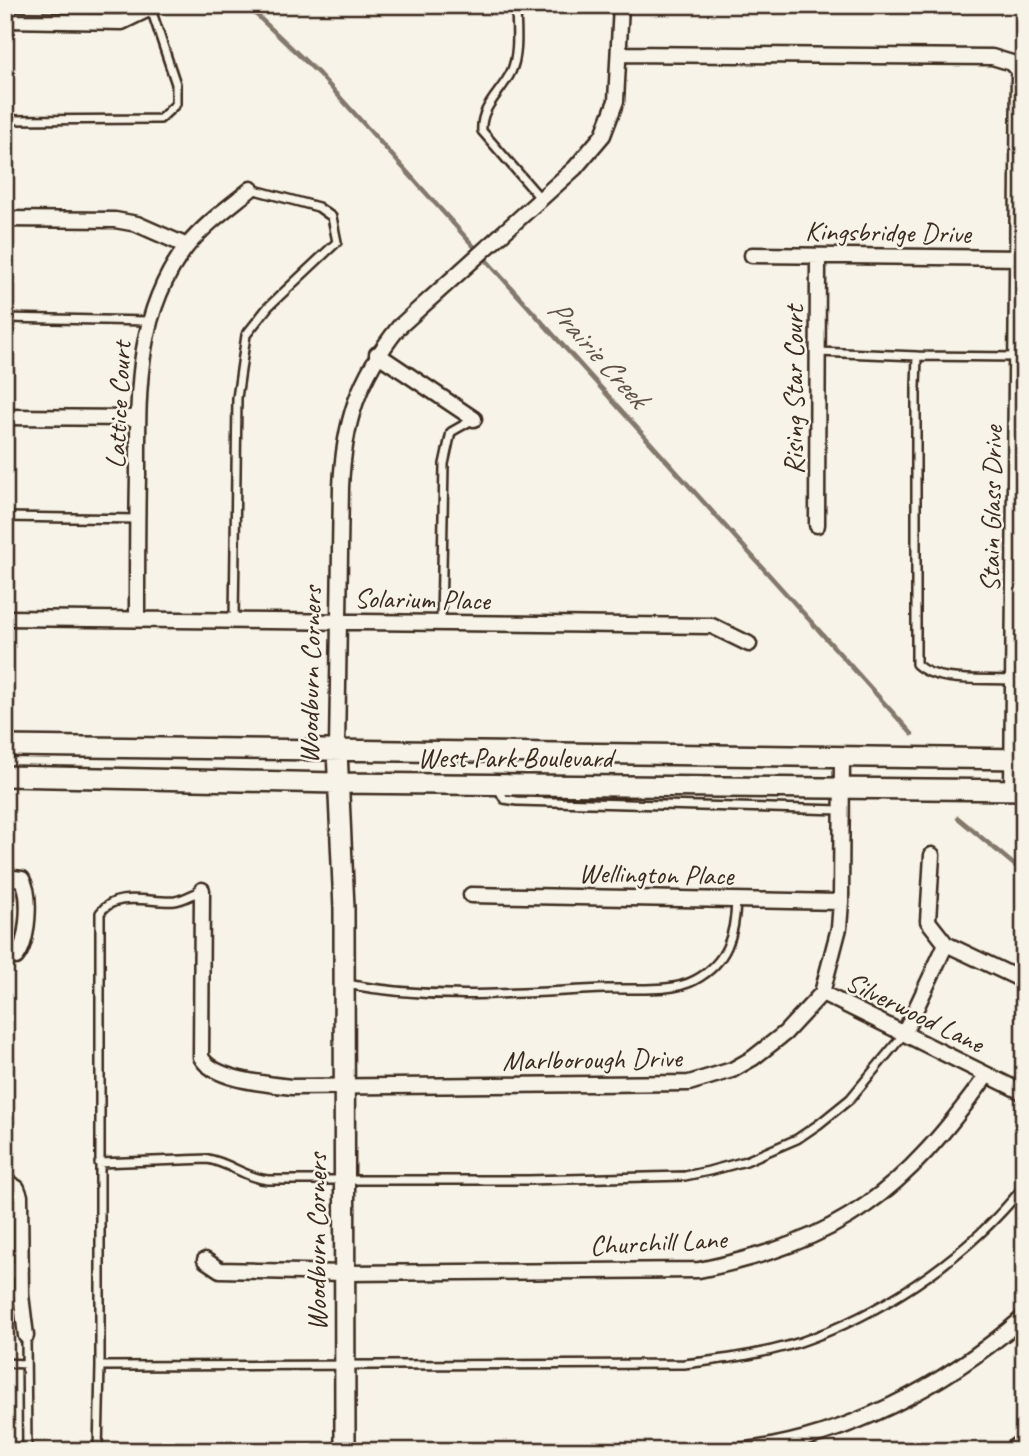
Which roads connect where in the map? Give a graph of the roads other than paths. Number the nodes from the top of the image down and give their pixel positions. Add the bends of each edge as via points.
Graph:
1 (516, 5) edge
2 (621, 5) edge
3 (151, 8) joint
4 (5, 20) edge
5 (620, 54) junction
6 (5, 120) edge
7 (251, 189) joint
8 (541, 199) junction
9 (5, 219) edge
10 (187, 246) junction
11 (752, 255) dead end
12 (818, 256) junction
13 (1021, 258) edge
14 (5, 318) edge
15 (149, 321) junction
16 (818, 352) junction
17 (377, 354) junction
18 (917, 356) junction
19 (1017, 357) junction
20 (5, 417) edge
21 (138, 418) junction
22 (474, 419) joint
23 (5, 517) edge
24 (138, 519) junction
25 (817, 524) dead end
26 (5, 618) edge
27 (137, 619) junction
28 (234, 621) junction
29 (339, 622) junction
30 (441, 624) junction
31 (750, 644) dead end
32 (1013, 680) junction
33 (5, 746) edge
34 (337, 750) junction
35 (842, 755) junction
36 (1018, 759) edge
37 (5, 776) edge
38 (336, 783) junction
39 (496, 784) junction
40 (841, 787) junction
41 (1018, 790) edge
42 (841, 810) junction
43 (932, 855) dead end
44 (5, 877) edge
45 (202, 890) joint
46 (471, 895) dead end
47 (736, 900) junction
48 (841, 902) junction
49 (946, 944) junction
50 (5, 957) edge
51 (1024, 981) edge
52 (344, 984) junction
53 (822, 993) junction
54 (904, 1034) junction
55 (987, 1075) junction
56 (344, 1087) junction
57 (1024, 1093) edge
58 (99, 1163) junction
59 (345, 1180) junction
60 (5, 1181) edge
61 (1024, 1186) edge
62 (205, 1260) dead end
63 (5, 1270) edge
64 (21, 1270) junction
65 (344, 1273) junction
66 (1024, 1317) edge
67 (26, 1336) joint
68 (5, 1363) edge
69 (26, 1363) junction
70 (345, 1364) junction
71 (100, 1366) junction
72 (1024, 1436) edge
73 (27, 1451) edge
74 (98, 1451) edge
75 (345, 1451) edge
76 (740, 1451) edge
77 (1003, 1451) edge

1 - 8 lane via 512,71 484,111 482,131
2 - 5 street, Woodburn Corners
3 - 4 street via 122,22
3 - 6 lane via 176,84 176,104 160,119
5 - 8 street, Woodburn Corners via 616,101 603,135
5 - 13 street, Stain Glass Drive via 992,57 1012,63 1020,80
7 - 10 street, Lattice Court
7 - 28 lane via 318,207 332,217 337,242 277,298 246,335 238,386
8 - 17 street, Woodburn Corners via 398,327
9 - 10 street via 115,220 148,228
10 - 15 street, Lattice Court
11 - 12 street, Kingsbridge Drive
12 - 13 street, Kingsbridge Drive
12 - 16 street, Rising Star Court
13 - 19 street, Stain Glass Drive
14 - 15 lane
15 - 21 street, Lattice Court
16 - 18 lane
16 - 25 street, Rising Star Court
17 - 22 street
17 - 29 street, Woodburn Corners via 355,400 342,456
18 - 19 lane
18 - 32 lane via 916,664 938,675
19 - 32 street, Stain Glass Drive
20 - 21 street
21 - 24 street, Lattice Court
22 - 30 lane via 451,432 443,464
23 - 24 lane
24 - 27 street, Lattice Court
26 - 27 street, Solarium Place
27 - 28 street, Solarium Place
28 - 29 street, Solarium Place
29 - 30 street, Solarium Place
29 - 34 street, Woodburn Corners
30 - 31 street, Solarium Place via 712,626
32 - 36 street, Stain Glass Drive
33 - 34 main road, West Park Boulevard
34 - 35 main road, West Park Boulevard
34 - 38 main road, Woodburn Corners
35 - 36 main road, West Park Boulevard
35 - 40 street, Marlborough Drive
36 - 41 street, Stain Glass Drive
37 - 38 main road, West Park Boulevard
38 - 39 main road, West Park Boulevard
38 - 52 main road, Woodburn Corners
39 - 40 main road, West Park Boulevard
39 - 42 lane via 504,799 517,801
40 - 41 main road, West Park Boulevard
40 - 42 street, Marlborough Drive
42 - 48 street, Marlborough Drive
43 - 49 street via 928,921
44 - 50 street via 22,878 28,890 24,948 16,957
45 - 56 street, Marlborough Drive via 200,1042 205,1065 259,1083
45 - 58 lane via 177,901 115,900 100,913
46 - 47 street, Wellington Place
47 - 48 street, Wellington Place
47 - 52 lane via 735,928 724,956 694,981 649,989 495,996 398,994
48 - 53 street, Marlborough Drive
49 - 51 street
49 - 54 street
52 - 56 main road, Woodburn Corners
53 - 54 street, Silverwood Lane
53 - 56 street, Marlborough Drive via 785,1034 753,1058 732,1070 689,1083
54 - 55 street, Silverwood Lane
54 - 59 lane via 850,1099 820,1124 746,1161 709,1171 685,1176 528,1180
55 - 57 street, Silverwood Lane
55 - 65 street, Churchill Lane via 958,1116 895,1184 823,1231 771,1253 699,1270
56 - 59 main road, Woodburn Corners
58 - 59 lane via 208,1159 222,1161 254,1179
58 - 71 lane
59 - 65 main road, Woodburn Corners
60 - 64 street via 11,1182 20,1196
61 - 70 lane via 933,1271 877,1309 813,1338 744,1356 684,1363
62 - 65 street, Churchill Lane via 220,1270
63 - 64 street
64 - 67 street
65 - 70 main road, Woodburn Corners
66 - 76 street via 978,1355 913,1395 861,1419 794,1441
67 - 69 lane
68 - 69 lane
69 - 73 lane
70 - 71 lane
70 - 75 main road, Woodburn Corners
71 - 74 lane
72 - 77 lane

